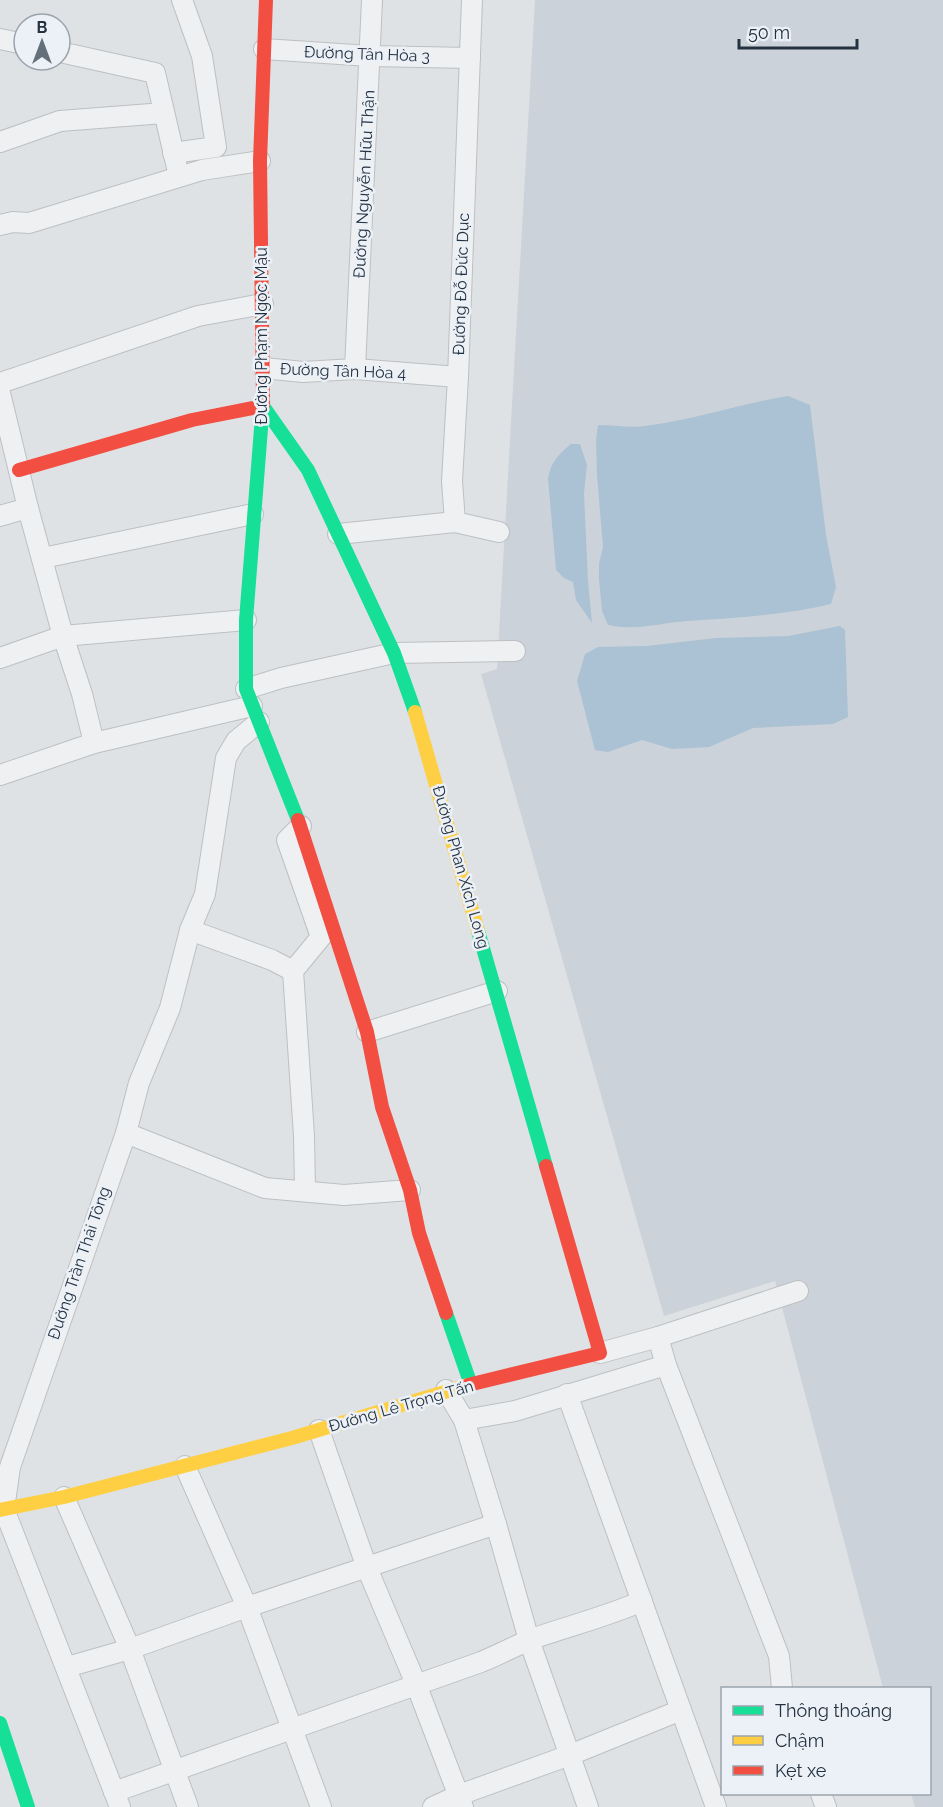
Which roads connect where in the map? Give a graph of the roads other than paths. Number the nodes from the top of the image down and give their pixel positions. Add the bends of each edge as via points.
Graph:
1 (182, 0) edge
2 (266, 0) edge
3 (372, 0) edge
4 (472, 0) edge
5 (264, 49) junction
6 (72, 55) edge
7 (370, 56) junction
8 (470, 58) junction
9 (164, 113) junction
10 (0, 142) edge
11 (173, 153) junction
12 (260, 161) junction
13 (179, 176) junction
14 (0, 225) edge
15 (262, 304) junction
16 (264, 368) junction
17 (355, 369) junction
18 (458, 376) junction
19 (0, 383) edge
20 (0, 393) edge
21 (263, 405) junction
22 (19, 470) junction
23 (28, 508) junction
24 (253, 514) junction
25 (0, 516) edge
26 (454, 522) junction
27 (499, 531) dead end
28 (338, 534) junction
29 (43, 558) junction
30 (246, 621) junction
31 (63, 636) junction
32 (515, 651) dead end
33 (394, 653) junction
34 (0, 658) edge
35 (253, 706) junction
36 (94, 743) junction
37 (0, 775) edge
38 (301, 826) junction
39 (190, 930) junction
40 (293, 971) junction
41 (497, 991) junction
42 (367, 1032) junction
43 (126, 1133) junction
44 (305, 1190) junction
45 (410, 1190) junction
46 (798, 1291) dead end
47 (658, 1337) junction
48 (600, 1353) junction
49 (666, 1365) junction
50 (471, 1385) junction
51 (446, 1390) junction
52 (567, 1394) junction
53 (464, 1420) junction
54 (319, 1430) junction
55 (185, 1466) junction
56 (64, 1497) junction
57 (2, 1510) edge
58 (496, 1524) junction
59 (367, 1568) junction
60 (642, 1601) junction
61 (247, 1607) junction
62 (529, 1640) junction
63 (130, 1649) junction
64 (66, 1667) junction
65 (416, 1684) junction
66 (782, 1687) edge
67 (681, 1710) junction
68 (0, 1723) edge
69 (293, 1728) junction
70 (570, 1755) junction
71 (174, 1769) junction
72 (117, 1799) edge
73 (461, 1801) edge
74 (28, 1807) edge
75 (188, 1807) edge
76 (321, 1807) edge
77 (433, 1807) edge
78 (588, 1807) edge
79 (716, 1807) edge

1 - 11 street via 202,56 216,147
2 - 5 main road, Đường Phạm Ngọc Mậu
3 - 7 street, Đường Nguyễn Hữu Thận
4 - 8 street, Đường Đỗ Đức Dục
5 - 7 street, Đường Tân Hòa 3
5 - 12 main road, Đường Phạm Ngọc Mậu
6 - 9 street via 155,73
7 - 8 street, Đường Tân Hòa 3
7 - 17 street, Đường Nguyễn Hữu Thận
8 - 18 street, Đường Đỗ Đức Dục
9 - 10 street via 60,121
9 - 11 street
11 - 13 street
12 - 13 street
12 - 15 main road, Đường Phạm Ngọc Mậu
13 - 14 street via 29,223
15 - 16 main road, Đường Phạm Ngọc Mậu
15 - 19 street via 198,316
16 - 17 street, Đường Tân Hòa 4 via 303,372
16 - 21 main road, Đường Phạm Ngọc Mậu
17 - 18 street, Đường Tân Hòa 4
18 - 26 street, Đường Đỗ Đức Dục via 452,482
20 - 22 street
21 - 22 main road via 192,420
21 - 24 main road, Đường Phạm Ngọc Mậu
21 - 28 main road, Đường Phan Xích Long via 308,470
22 - 23 street
23 - 25 street
23 - 29 street
24 - 29 street
24 - 30 main road, Đường Phạm Ngọc Mậu
26 - 27 street
26 - 28 street
28 - 33 main road, Đường Phan Xích Long
29 - 31 street
30 - 31 street
30 - 35 main road, Đường Phạm Ngọc Mậu
31 - 34 street
31 - 36 street
32 - 33 street
33 - 35 street via 281,678
33 - 41 main road, Đường Phan Xích Long via 410,694
35 - 36 street
35 - 38 main road
35 - 39 street, Đường Trần Thái Tông via 226,758 205,894
36 - 37 street
38 - 40 street via 287,840 321,938
38 - 42 main road
39 - 40 street
39 - 43 street, Đường Trần Thái Tông via 170,1008 139,1083
40 - 44 street
41 - 42 street
41 - 48 main road, Đường Phan Xích Long
42 - 45 main road via 382,1107
43 - 44 street via 265,1188
43 - 57 street, Đường Trần Thái Tông via 12,1455
44 - 45 street via 344,1195
45 - 50 main road via 420,1233
46 - 47 street, Đường Lê Trọng Tấn
47 - 48 street, Đường Lê Trọng Tấn
47 - 49 street
48 - 50 main road, Đường Lê Trọng Tấn
49 - 52 street
49 - 66 street via 779,1656
50 - 51 main road, Đường Lê Trọng Tấn
51 - 53 street
51 - 54 main road, Đường Lê Trọng Tấn
52 - 53 street via 515,1411
52 - 60 street
53 - 58 street
54 - 55 main road, Đường Lê Trọng Tấn
54 - 59 street
55 - 56 main road, Đường Lê Trọng Tấn
55 - 61 street
56 - 57 main road, Đường Lê Trọng Tấn
56 - 63 street
57 - 64 street, Đường Trần Thái Tông
58 - 59 street
58 - 62 street
59 - 61 street
59 - 65 street
60 - 62 street
60 - 67 street
61 - 63 street
61 - 69 street
62 - 65 street via 481,1662
62 - 70 street
63 - 64 street
63 - 71 street
64 - 72 street, Đường Trần Thái Tông
65 - 69 street
65 - 73 street
67 - 70 street
67 - 79 street
68 - 74 main road
69 - 71 street
69 - 76 street
70 - 73 street
70 - 78 street
71 - 72 street
71 - 75 street
73 - 77 street

